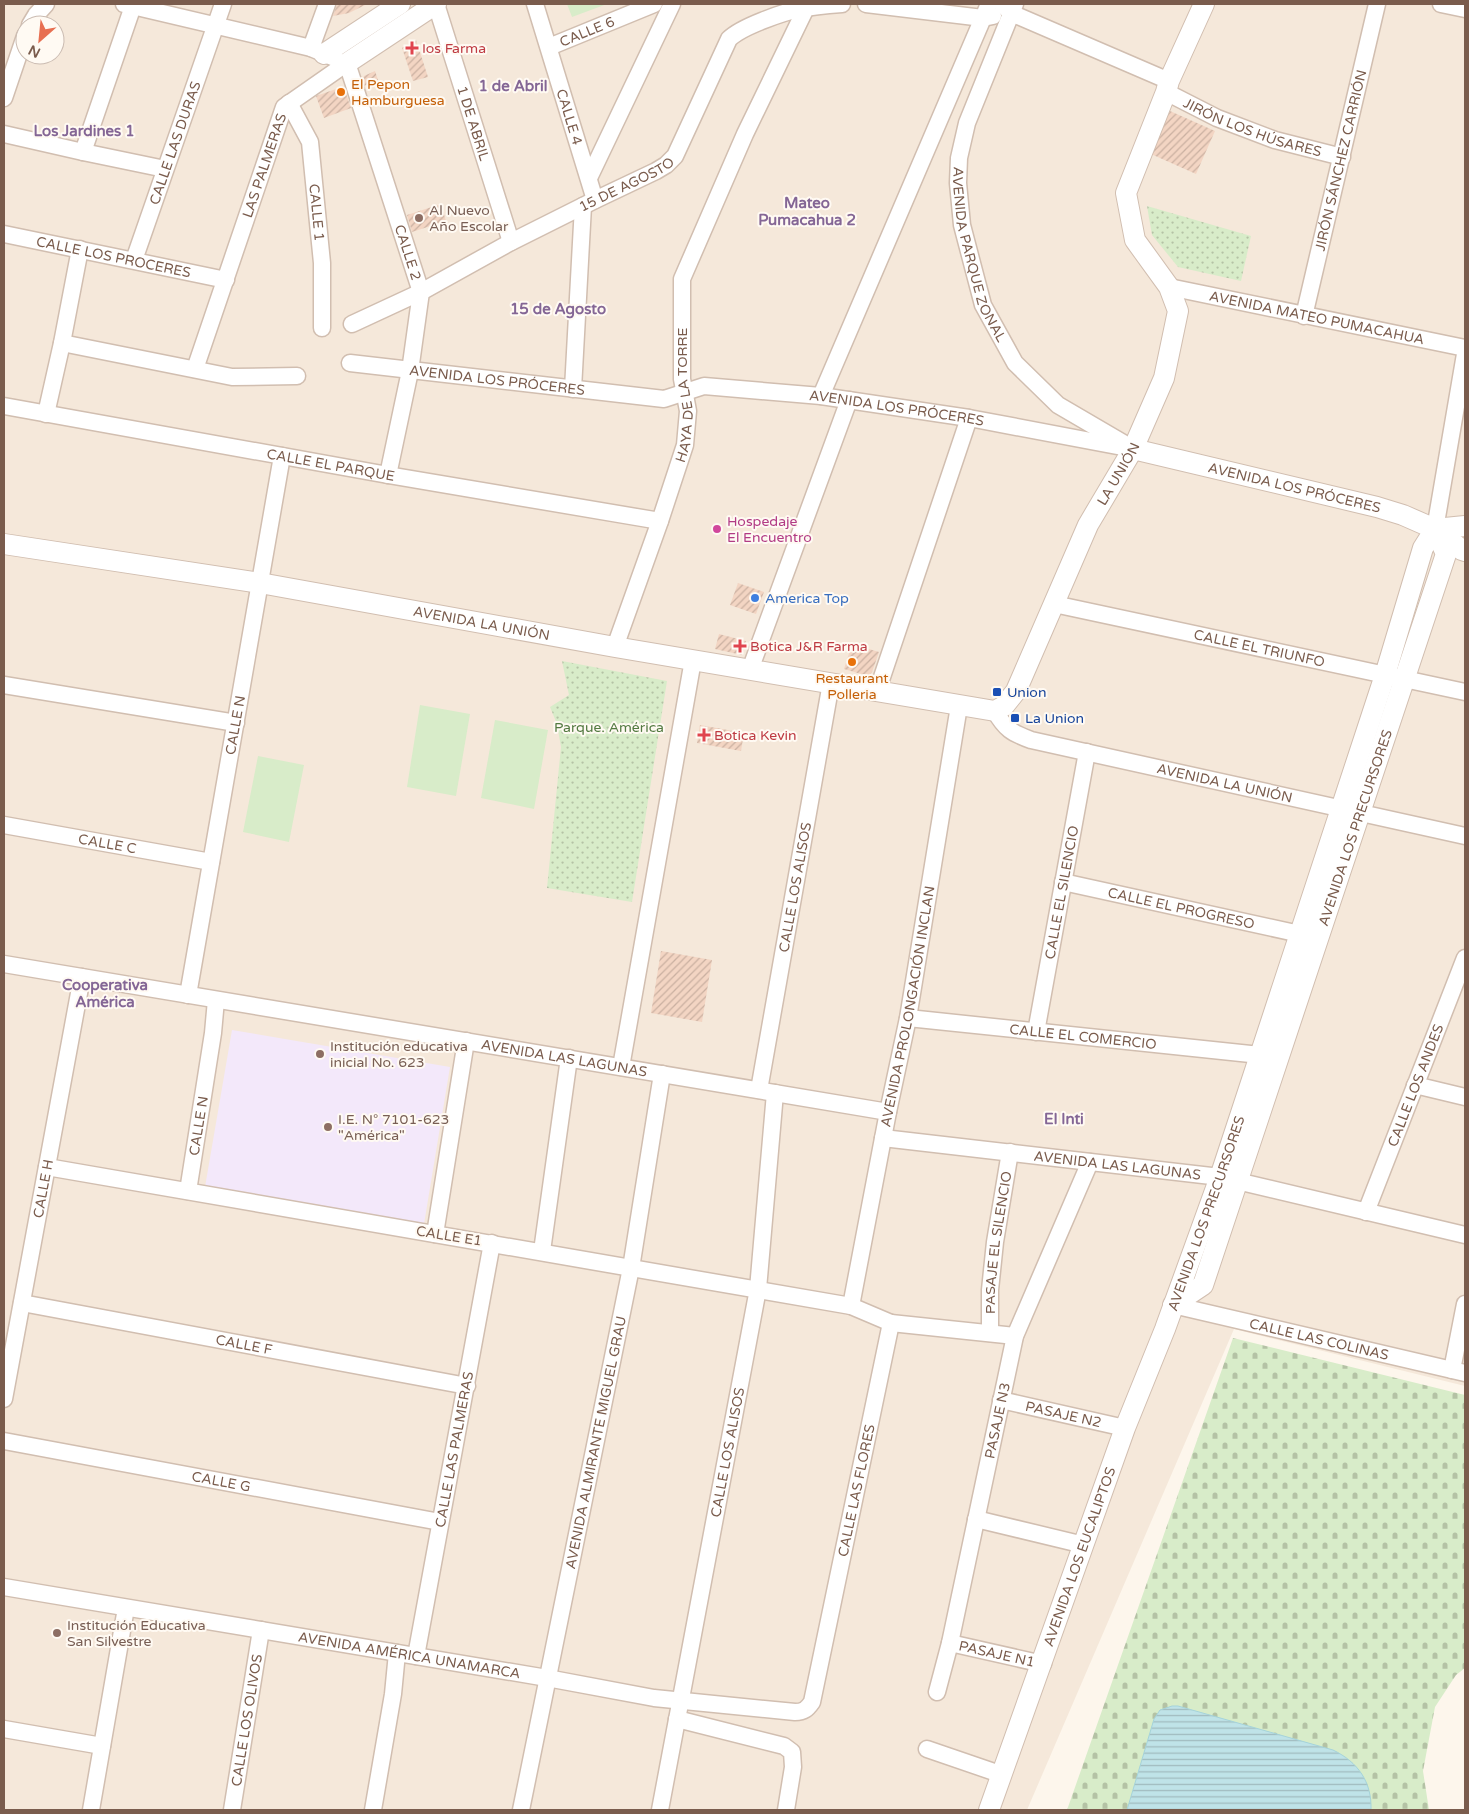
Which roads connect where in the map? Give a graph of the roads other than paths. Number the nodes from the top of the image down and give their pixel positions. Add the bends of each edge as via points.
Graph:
1 (46, 4) edge
2 (223, 4) edge
3 (327, 4) edge
4 (400, 4) edge
5 (436, 4) edge
6 (536, 4) edge
7 (654, 4) edge
8 (672, 4) edge
9 (842, 4) edge
10 (866, 4) edge
11 (1204, 4) edge
12 (1377, 4) edge
13 (1442, 4) edge
14 (129, 5) edge
15 (1009, 7) edge
16 (806, 8) junction
17 (1465, 9) edge
18 (176, 10) edge
19 (986, 11) edge
20 (36, 15) edge
21 (215, 26) junction
22 (549, 47) junction
23 (317, 51) junction
24 (347, 63) junction
25 (15, 64) edge
26 (1167, 87) junction
27 (5, 92) edge
28 (289, 103) junction
29 (4, 134) edge
30 (83, 152) junction
31 (1342, 157) junction
32 (165, 169) junction
33 (589, 178) junction
34 (589, 203) junction
35 (4, 234) edge
36 (511, 242) junction
37 (80, 249) junction
38 (134, 260) junction
39 (226, 280) junction
40 (1169, 287) junction
41 (421, 292) junction
42 (1304, 316) junction
43 (352, 324) dead end
44 (322, 328) dead end
45 (62, 343) junction
46 (1465, 348) edge
47 (1465, 354) edge
48 (350, 363) dead end
49 (195, 370) junction
50 (410, 371) junction
51 (296, 376) dead end
52 (573, 389) junction
53 (685, 392) junction
54 (820, 396) junction
55 (849, 400) junction
56 (4, 406) edge
57 (46, 414) junction
58 (969, 418) junction
59 (1133, 449) junction
60 (282, 456) junction
61 (388, 475) junction
62 (660, 521) junction
63 (1465, 526) edge
64 (1435, 528) junction
65 (4, 544) edge
66 (1465, 551) edge
67 (260, 583) junction
68 (1054, 604) junction
69 (615, 647) junction
70 (693, 660) junction
71 (750, 670) junction
72 (1385, 675) junction
73 (1405, 679) junction
74 (831, 683) junction
75 (4, 687) edge
76 (877, 692) junction
77 (1465, 692) edge
78 (959, 706) junction
79 (995, 711) junction
80 (236, 723) junction
81 (1088, 752) junction
82 (1341, 809) junction
83 (1360, 813) junction
84 (4, 825) edge
85 (1465, 836) edge
86 (211, 862) junction
87 (1064, 882) junction
88 (1300, 934) junction
89 (1465, 958) edge
90 (4, 964) edge
91 (1462, 974) edge
92 (82, 978) junction
93 (188, 995) junction
94 (216, 1000) junction
95 (908, 1018) junction
96 (1036, 1032) junction
97 (466, 1041) junction
98 (1260, 1055) junction
99 (569, 1058) junction
100 (621, 1067) junction
101 (662, 1074) junction
102 (1415, 1084) junction
103 (767, 1092) junction
104 (1465, 1097) edge
105 (888, 1112) junction
106 (883, 1138) junction
107 (1010, 1152) junction
108 (1090, 1162) junction
109 (47, 1167) junction
110 (1229, 1180) junction
111 (188, 1191) junction
112 (1366, 1212) junction
113 (436, 1234) junction
114 (1465, 1235) edge
115 (492, 1243) junction
116 (542, 1252) junction
117 (630, 1268) junction
118 (758, 1289) junction
119 (22, 1304) junction
120 (1465, 1304) edge
121 (1174, 1305) junction
122 (851, 1306) junction
123 (891, 1323) junction
124 (990, 1333) junction
125 (1015, 1336) junction
126 (1459, 1371) edge
127 (467, 1386) junction
128 (4, 1399) edge
129 (1001, 1400) junction
130 (1126, 1428) junction
131 (4, 1441) edge
132 (976, 1519) junction
133 (440, 1522) junction
134 (1084, 1545) junction
135 (4, 1588) edge
136 (126, 1608) junction
137 (261, 1630) junction
138 (950, 1643) junction
139 (397, 1653) junction
140 (416, 1656) junction
141 (1042, 1664) junction
142 (547, 1678) junction
143 (938, 1692) dead end
144 (681, 1701) junction
145 (812, 1702) joint
146 (677, 1719) junction
147 (4, 1729) edge
148 (102, 1746) junction
149 (927, 1749) dead end
150 (1000, 1774) junction
151 (91, 1810) edge
152 (232, 1810) edge
153 (373, 1810) edge
154 (521, 1810) edge
155 (660, 1810) edge
156 (786, 1810) edge
157 (989, 1810) edge

1 - 20 street
2 - 21 street, CALLE LAS DURAS
3 - 23 street
4 - 23 street
5 - 24 street, LAS PALMERAS
5 - 36 street, 1 DE ABRIL
6 - 22 street, CALLE 4
7 - 22 street, CALLE 6
8 - 33 street
9 - 16 street, 15 DE AGOSTO
10 - 19 street
11 - 26 street
12 - 31 street, JIRÓN SÁNCHEZ CARRIÓN
13 - 17 street
14 - 18 street
14 - 30 street
15 - 19 street
15 - 26 street, JIRÓN LOS HÚSARES
15 - 59 street, AVENIDA PARQUE ZONAL via 967,123 959,158 962,225 983,305 1016,363 1058,405
16 - 34 street, 15 DE AGOSTO via 734,34 674,156 656,171
16 - 53 street, HAYA DE LA TORRE via 745,134 682,279 682,379
18 - 21 street
19 - 54 street
21 - 23 street
21 - 32 street, CALLE LAS DURAS
22 - 33 street, CALLE 4
23 - 24 street
24 - 28 street, LAS PALMERAS
24 - 41 street, CALLE 2
25 - 27 street
26 - 31 street, JIRÓN LOS HÚSARES via 1217,118 1275,140
26 - 40 street, LA UNIÓN via 1126,193 1135,240
28 - 39 street, LAS PALMERAS via 284,107
28 - 44 street, CALLE 1 via 310,142 322,263
29 - 30 street
30 - 32 street
31 - 42 street, JIRÓN SÁNCHEZ CARRIÓN
32 - 38 street, CALLE LAS DURAS
33 - 34 street, CALLE 4
34 - 36 street, 15 DE AGOSTO
34 - 52 street, CALLE 4
35 - 37 street, CALLE LOS PROCERES
36 - 41 street, 15 DE AGOSTO
37 - 38 street, CALLE LOS PROCERES
37 - 45 street
38 - 39 street, CALLE LOS PROCERES
39 - 49 street, LAS PALMERAS
40 - 42 street, AVENIDA MATEO PUMACAHUA
40 - 59 street, LA UNIÓN via 1178,311 1164,378
41 - 43 street, 15 DE AGOSTO
41 - 50 street, CALLE 2
42 - 46 street, AVENIDA MATEO PUMACAHUA
45 - 49 street
45 - 57 street
47 - 64 street, AVENIDA LOS PRECURSORES
48 - 50 street, AVENIDA LOS PRÓCERES
49 - 51 street via 232,377
50 - 52 street, AVENIDA LOS PRÓCERES
50 - 61 street, CALLE 2
52 - 53 street, AVENIDA LOS PRÓCERES via 664,399
53 - 54 street, AVENIDA LOS PRÓCERES via 704,386
53 - 62 street, HAYA DE LA TORRE via 688,411 685,445
54 - 55 street, AVENIDA LOS PRÓCERES
55 - 58 street, AVENIDA LOS PRÓCERES
55 - 71 street
56 - 57 street, CALLE EL PARQUE
57 - 60 street, CALLE EL PARQUE
58 - 59 street, AVENIDA LOS PRÓCERES
58 - 76 street
59 - 64 street, AVENIDA LOS PRÓCERES via 1377,507
59 - 68 street, LA UNIÓN via 1088,525
60 - 61 street, CALLE EL PARQUE
60 - 67 street, CALLE N
61 - 62 street, CALLE EL PARQUE
62 - 69 street, HAYA DE LA TORRE
63 - 64 street, AVENIDA LOS PRÓCERES
64 - 66 street, AVENIDA LOS PRÓCERES
64 - 72 street, AVENIDA LOS PRECURSORES via 1423,548
64 - 73 street, AVENIDA LOS PRECURSORES via 1446,554
65 - 67 street, AVENIDA LA UNIÓN
67 - 69 street, AVENIDA LA UNIÓN
67 - 80 street, CALLE N
68 - 72 street, CALLE EL TRIUNFO
68 - 79 street, LA UNIÓN via 1016,691 1004,706
69 - 70 street, AVENIDA LA UNIÓN
70 - 71 street, AVENIDA LA UNIÓN
70 - 100 street
71 - 74 street, AVENIDA LA UNIÓN
72 - 73 street, CALLE EL TRIUNFO
72 - 82 street, AVENIDA LOS PRECURSORES
73 - 77 street, CALLE EL TRIUNFO
73 - 83 street, AVENIDA LOS PRECURSORES
74 - 76 street, AVENIDA LA UNIÓN
74 - 103 street, CALLE LOS ALISOS
75 - 80 street
76 - 78 street, AVENIDA LA UNIÓN
78 - 79 street
78 - 95 street, AVENIDA PROLONGACIÓN INCLAN
79 - 81 street, AVENIDA LA UNIÓN via 1003,725 1016,734
80 - 86 street, CALLE N
81 - 82 street, AVENIDA LA UNIÓN
81 - 87 street, CALLE EL SILENCIO
82 - 83 street, AVENIDA LA UNIÓN
82 - 88 street, AVENIDA LOS PRECURSORES
83 - 85 street, AVENIDA LA UNIÓN
83 - 110 street, AVENIDA LOS PRECURSORES
84 - 86 street, CALLE C
86 - 93 street, CALLE N
87 - 88 street, CALLE EL PROGRESO
87 - 96 street, CALLE EL SILENCIO
88 - 98 street, AVENIDA LOS PRECURSORES
89 - 91 street, CALLE LOS ANDES
90 - 92 street, AVENIDA LAS LAGUNAS
91 - 102 street, CALLE LOS ANDES
92 - 93 street, AVENIDA LAS LAGUNAS
92 - 109 street, CALLE H
93 - 94 street, AVENIDA LAS LAGUNAS
94 - 97 street, AVENIDA LAS LAGUNAS
94 - 111 street, CALLE N
95 - 96 street, CALLE EL COMERCIO
95 - 105 street, AVENIDA PROLONGACIÓN INCLAN
96 - 98 street, CALLE EL COMERCIO
97 - 99 street, AVENIDA LAS LAGUNAS
97 - 113 street
98 - 110 street, AVENIDA LOS PRECURSORES
99 - 100 street, AVENIDA LAS LAGUNAS
99 - 116 street
100 - 101 street, AVENIDA LAS LAGUNAS
101 - 103 street, AVENIDA LAS LAGUNAS
101 - 117 street, AVENIDA ALMIRANTE MIGUEL GRAU
102 - 104 street
102 - 112 street, CALLE LOS ANDES
103 - 105 street, AVENIDA LAS LAGUNAS
103 - 118 street, CALLE LOS ALISOS
105 - 106 street, AVENIDA PROLONGACIÓN INCLAN
106 - 107 street, AVENIDA LAS LAGUNAS
106 - 122 street, AVENIDA PROLONGACIÓN INCLAN
107 - 108 street, AVENIDA LAS LAGUNAS
107 - 124 street, PASAJE EL SILENCIO via 995,1242
108 - 110 street, AVENIDA LAS LAGUNAS
108 - 125 street, PASAJE N3
109 - 111 street, CALLE E1
109 - 119 street, CALLE H
110 - 112 street, AVENIDA LAS LAGUNAS
110 - 121 street, AVENIDA LOS PRECURSORES
111 - 113 street, CALLE E1
112 - 114 street, AVENIDA LAS LAGUNAS
113 - 115 street, CALLE E1
115 - 116 street, CALLE E1
115 - 127 street, CALLE LAS PALMERAS
116 - 117 street, CALLE E1
117 - 118 street, CALLE E1
117 - 142 street, AVENIDA ALMIRANTE MIGUEL GRAU
118 - 122 street, CALLE E1
118 - 144 street, CALLE LOS ALISOS
119 - 127 street, CALLE F
119 - 128 street, CALLE H
120 - 126 street
121 - 126 street, CALLE LAS COLINAS
121 - 130 street, AVENIDA LOS EUCALIPTOS
122 - 123 street
123 - 124 street
123 - 145 street, CALLE LAS FLORES
124 - 125 street
125 - 129 street, PASAJE N3
127 - 133 street, CALLE LAS PALMERAS
129 - 130 street, PASAJE N2
129 - 132 street, PASAJE N3
130 - 134 street, AVENIDA LOS EUCALIPTOS
131 - 133 street, CALLE G
132 - 134 street
132 - 138 street, PASAJE N3
133 - 140 street, CALLE LAS PALMERAS
134 - 141 street, AVENIDA LOS EUCALIPTOS
135 - 136 street, AVENIDA AMÉRICA UNAMARCA
136 - 137 street, AVENIDA AMÉRICA UNAMARCA
136 - 148 street
137 - 139 street, AVENIDA AMÉRICA UNAMARCA
137 - 152 street, CALLE LOS OLIVOS
138 - 141 street, PASAJE N1
138 - 143 street, PASAJE N3
139 - 140 street, AVENIDA AMÉRICA UNAMARCA
139 - 153 street
140 - 142 street, AVENIDA AMÉRICA UNAMARCA
141 - 150 street, AVENIDA LOS EUCALIPTOS
142 - 144 street, AVENIDA AMÉRICA UNAMARCA
142 - 154 street, AVENIDA ALMIRANTE MIGUEL GRAU
144 - 145 street, AVENIDA AMÉRICA UNAMARCA via 795,1712 808,1709
144 - 146 street, CALLE LOS ALISOS
146 - 155 street, CALLE LOS ALISOS
146 - 156 street via 784,1746 792,1752 793,1767
147 - 148 street
148 - 151 street
149 - 150 street
150 - 157 street, AVENIDA LOS EUCALIPTOS

